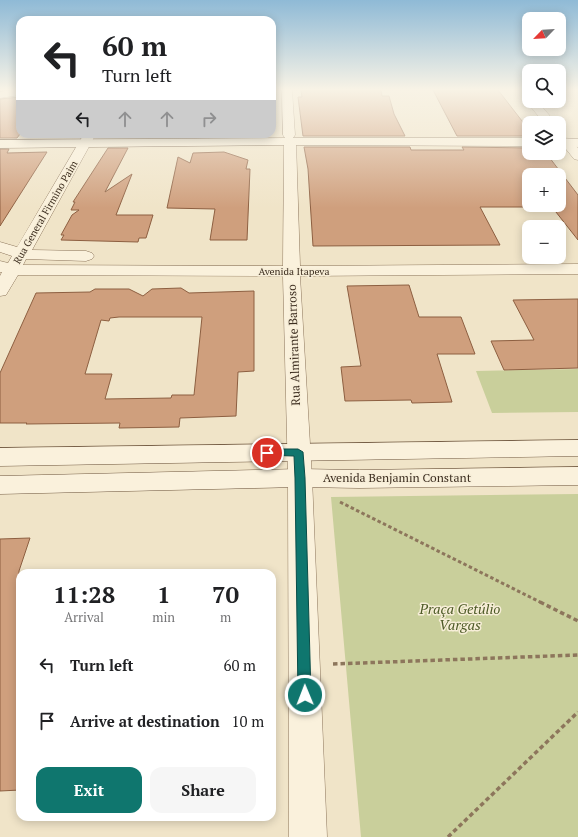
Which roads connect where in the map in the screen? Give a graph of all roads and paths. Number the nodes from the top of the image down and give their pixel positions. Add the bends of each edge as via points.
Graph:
1 (289, 129) edge
2 (276, 135) edge
3 (0, 136) edge
4 (16, 136) edge
5 (76, 138) edge
6 (88, 138) edge
7 (276, 138) edge
8 (290, 138) junction
9 (522, 138) edge
10 (566, 140) edge
11 (522, 142) edge
12 (0, 144) edge
13 (578, 156) edge
14 (0, 247) edge
15 (21, 254) junction
16 (578, 254) edge
17 (522, 255) edge
18 (566, 255) edge
19 (291, 264) junction
20 (5, 268) edge
21 (578, 269) edge
22 (0, 291) edge
23 (567, 448) edge
24 (0, 458) edge
25 (299, 465) junction
26 (574, 476) edge
27 (0, 485) edge
28 (338, 501) dead end
29 (578, 621) edge
30 (578, 655) edge
31 (304, 664) junction
32 (578, 712) edge
33 (308, 837) edge
34 (448, 837) edge

1 - 8 street, Rua Almirante Barroso
2 - 8 street
3 - 4 street
5 - 12 street
6 - 15 street, Rua General Firmino Paim
7 - 8 street
8 - 9 street
8 - 11 street
8 - 19 street, Rua Almirante Barroso
10 - 13 street
14 - 15 street, Avenida Itapeva
15 - 19 street, Avenida Itapeva
15 - 20 street, Rua General Firmino Paim
16 - 18 street
17 - 19 street, Avenida Itapeva
19 - 20 street, Avenida Itapeva
19 - 21 street, Avenida Itapeva
19 - 25 street, Rua Almirante Barroso
20 - 22 street, Rua General Firmino Paim
23 - 25 street, Avenida Benjamin Constant
23 - 26 street
24 - 25 street, Avenida Benjamin Constant
25 - 26 street, Avenida Benjamin Constant via 359,479
25 - 27 street, Avenida Benjamin Constant
25 - 31 street, Rua Almirante Barroso
28 - 29 path
30 - 31 path
31 - 33 street, Rua Almirante Barroso
32 - 34 path

